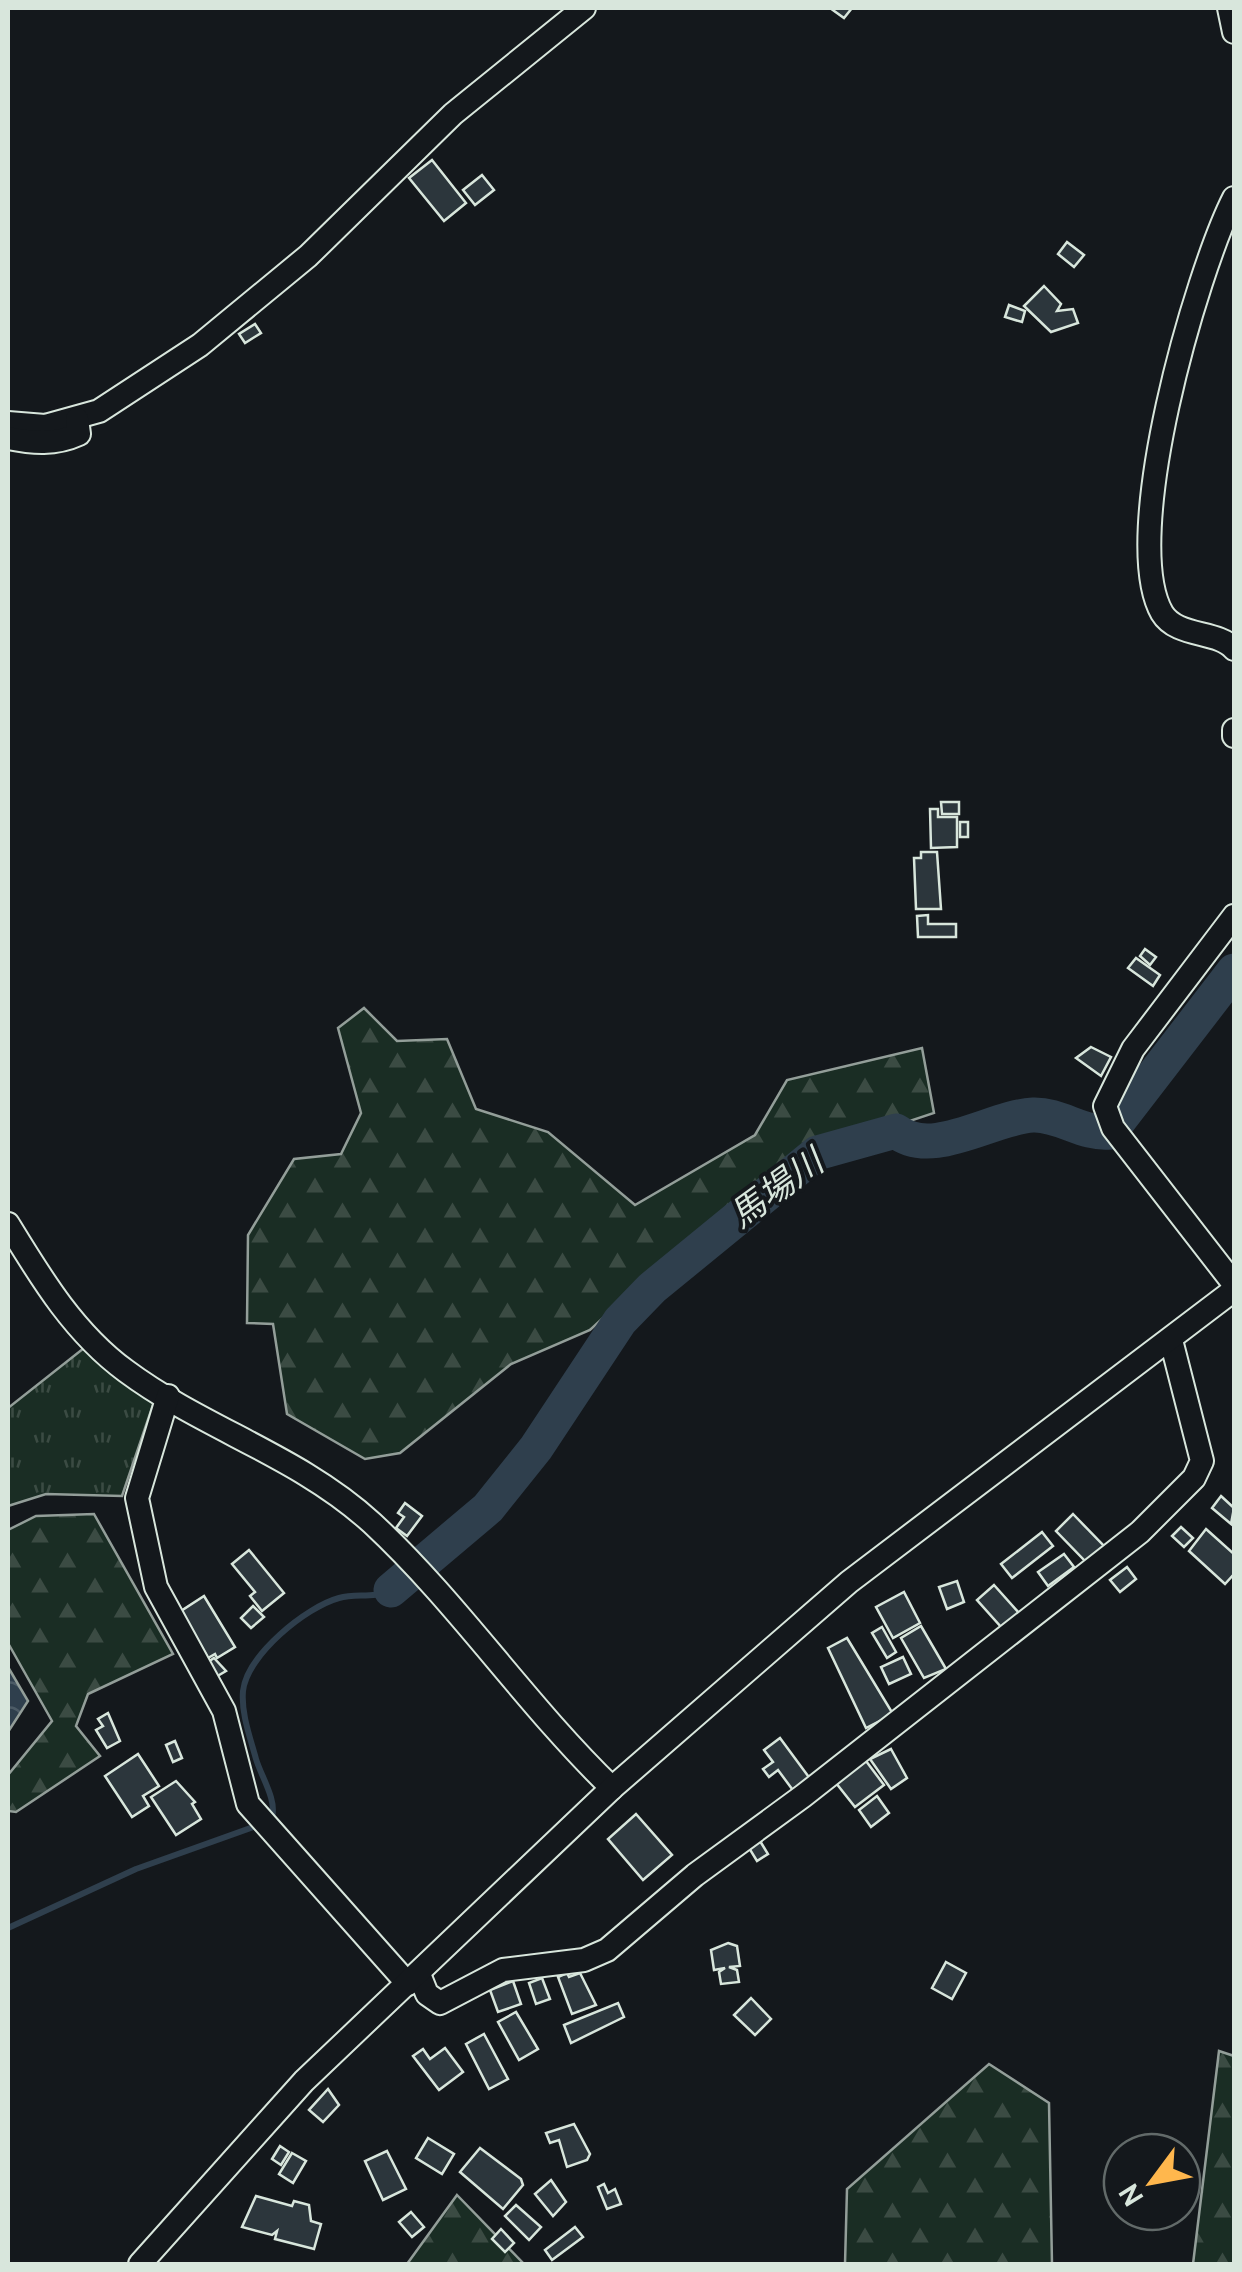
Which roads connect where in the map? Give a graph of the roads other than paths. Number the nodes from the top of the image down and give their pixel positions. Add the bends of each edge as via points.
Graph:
1 (584, 8) edge
2 (1229, 8) edge
3 (1234, 32) edge
4 (1234, 198) edge
5 (77, 419) junction
6 (8, 424) edge
7 (8, 438) edge
8 (1234, 646) edge
9 (1234, 916) edge
10 (8, 1224) edge
11 (1234, 1287) edge
12 (1172, 1340) junction
13 (168, 1396) junction
14 (612, 1788) junction
15 (414, 1979) junction
16 (140, 2264) edge

1 - 5 street via 453,114 266,292 128,396
2 - 3 street
4 - 8 street via 1204,273 1161,442 1148,532 1164,616
5 - 6 street
5 - 7 street via 79,434 66,440
9 - 11 street via 1132,1049 1105,1106 1113,1128
10 - 13 street via 79,1328 126,1371
11 - 12 street
12 - 14 street via 849,1582
12 - 15 street via 1202,1461 1194,1478 1140,1532 606,1950 584,1960 503,1970 440,2003
13 - 14 street via 300,1468 371,1522
13 - 15 street via 137,1498 156,1586 224,1711 248,1804
14 - 15 street
15 - 16 street via 304,2080

